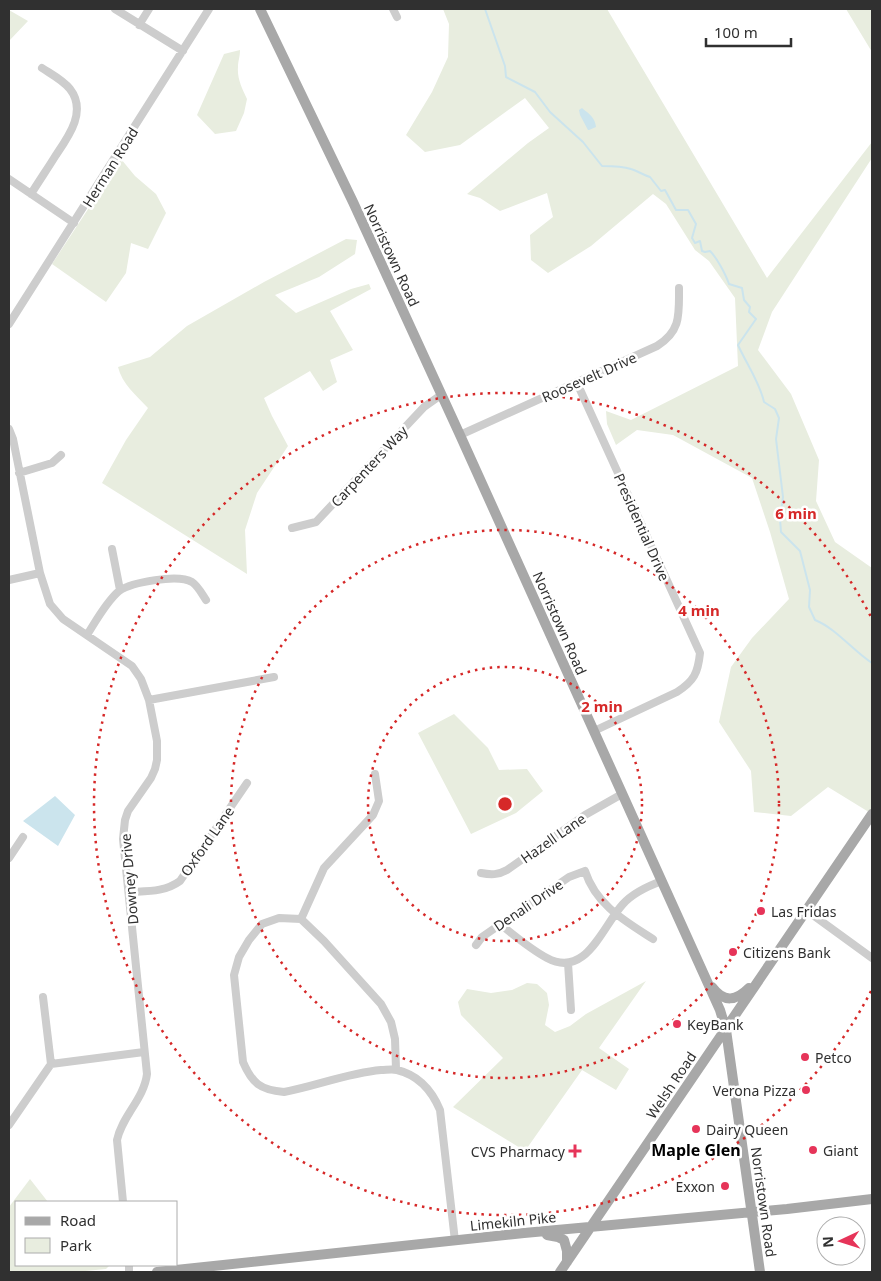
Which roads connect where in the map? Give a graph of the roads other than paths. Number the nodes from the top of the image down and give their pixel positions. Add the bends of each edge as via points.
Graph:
1 (115, 9) edge
2 (149, 9) edge
3 (210, 9) edge
4 (260, 9) edge
5 (393, 9) edge
6 (397, 17) dead end
7 (139, 25) junction
8 (183, 51) junction
9 (42, 68) dead end
10 (9, 179) edge
11 (31, 194) junction
12 (74, 223) junction
13 (680, 288) dead end
14 (9, 324) edge
15 (577, 383) junction
16 (441, 395) junction
17 (9, 429) edge
18 (460, 435) junction
19 (61, 454) dead end
20 (19, 473) junction
21 (292, 528) dead end
22 (112, 549) dead end
23 (40, 573) junction
24 (9, 580) edge
25 (120, 590) junction
26 (206, 600) dead end
27 (87, 635) junction
28 (274, 677) dead end
29 (149, 700) junction
30 (594, 731) junction
31 (375, 774) dead end
32 (247, 783) dead end
33 (622, 794) junction
34 (872, 814) edge
35 (23, 838) dead end
36 (9, 858) edge
37 (481, 873) dead end
38 (662, 880) junction
39 (130, 892) junction
40 (806, 910) junction
41 (615, 914) junction
42 (301, 919) junction
43 (500, 924) junction
44 (653, 939) dead end
45 (476, 946) dead end
46 (872, 958) edge
47 (771, 962) junction
48 (568, 963) junction
49 (707, 981) junction
50 (43, 997) dead end
51 (571, 1010) dead end
52 (726, 1030) junction
53 (144, 1052) junction
54 (51, 1064) junction
55 (396, 1069) junction
56 (9, 1125) edge
57 (872, 1199) edge
58 (123, 1201) edge
59 (752, 1212) junction
60 (590, 1227) junction
61 (524, 1233) junction
62 (455, 1242) junction
63 (566, 1263) junction
64 (157, 1272) edge
65 (560, 1272) edge
66 (760, 1272) edge

1 - 7 street
2 - 7 street
3 - 8 street, Herman Road
4 - 16 main road, Norristown Road
5 - 6 street
7 - 8 street
8 - 12 street, Herman Road
9 - 11 street via 70,88 77,114 72,130
10 - 11 street
11 - 12 street
12 - 14 street, Herman Road
13 - 15 street, Roosevelt Drive via 678,321 671,336 657,346
15 - 18 street, Roosevelt Drive
15 - 30 street, Presidential Drive via 700,653 696,672 688,685
16 - 18 main road, Norristown Road
16 - 21 street, Carpenters Way via 424,407 316,522
17 - 20 street, Downey Drive
18 - 30 main road, Norristown Road
19 - 20 street via 52,462
20 - 23 street, Downey Drive
22 - 25 street
23 - 24 street
23 - 27 street, Downey Drive via 47,596 57,613
25 - 26 street via 143,583 181,579 196,586
25 - 27 street
27 - 29 street, Downey Drive via 132,666
28 - 29 street
29 - 39 street, Downey Drive via 157,741 157,760 151,778 125,820 123,839
30 - 33 main road, Norristown Road
31 - 42 street via 379,801 373,815 324,868
32 - 39 street, Oxford Lane via 180,880 161,890
33 - 37 street, Hazell Lane via 585,815 500,874
33 - 38 main road, Norristown Road
34 - 40 main road, Welsh Road
35 - 36 street
38 - 41 street via 632,895
38 - 49 main road, Norristown Road
39 - 53 street, Downey Drive
40 - 46 street
40 - 47 main road, Welsh Road
41 - 43 street, Denali Drive via 606,907 585,871 569,878
41 - 44 street
41 - 48 street via 586,955
42 - 55 street via 381,1004 395,1039
42 - 55 street via 279,918 262,924 239,957 234,975 243,1062 249,1076 259,1086 284,1092 370,1071
43 - 45 street, Denali Drive via 482,937
43 - 48 street via 547,958
47 - 49 main road via 738,998 719,995
47 - 52 main road, Welsh Road
48 - 51 street
49 - 52 main road, Norristown Road
50 - 54 street
52 - 59 main road, Norristown Road
52 - 60 main road, Welsh Road
53 - 54 street
53 - 58 street, Downey Drive via 146,1084 117,1140
54 - 56 street
55 - 62 street via 426,1086 440,1110
57 - 59 main road, Limekiln Pike
59 - 60 main road, Limekiln Pike
59 - 66 main road, Norristown Road
60 - 61 main road, Limekiln Pike
60 - 63 main road, Welsh Road
61 - 62 main road, Limekiln Pike
61 - 63 main road via 564,1240
62 - 64 main road, Limekiln Pike
63 - 65 main road, Welsh Road

